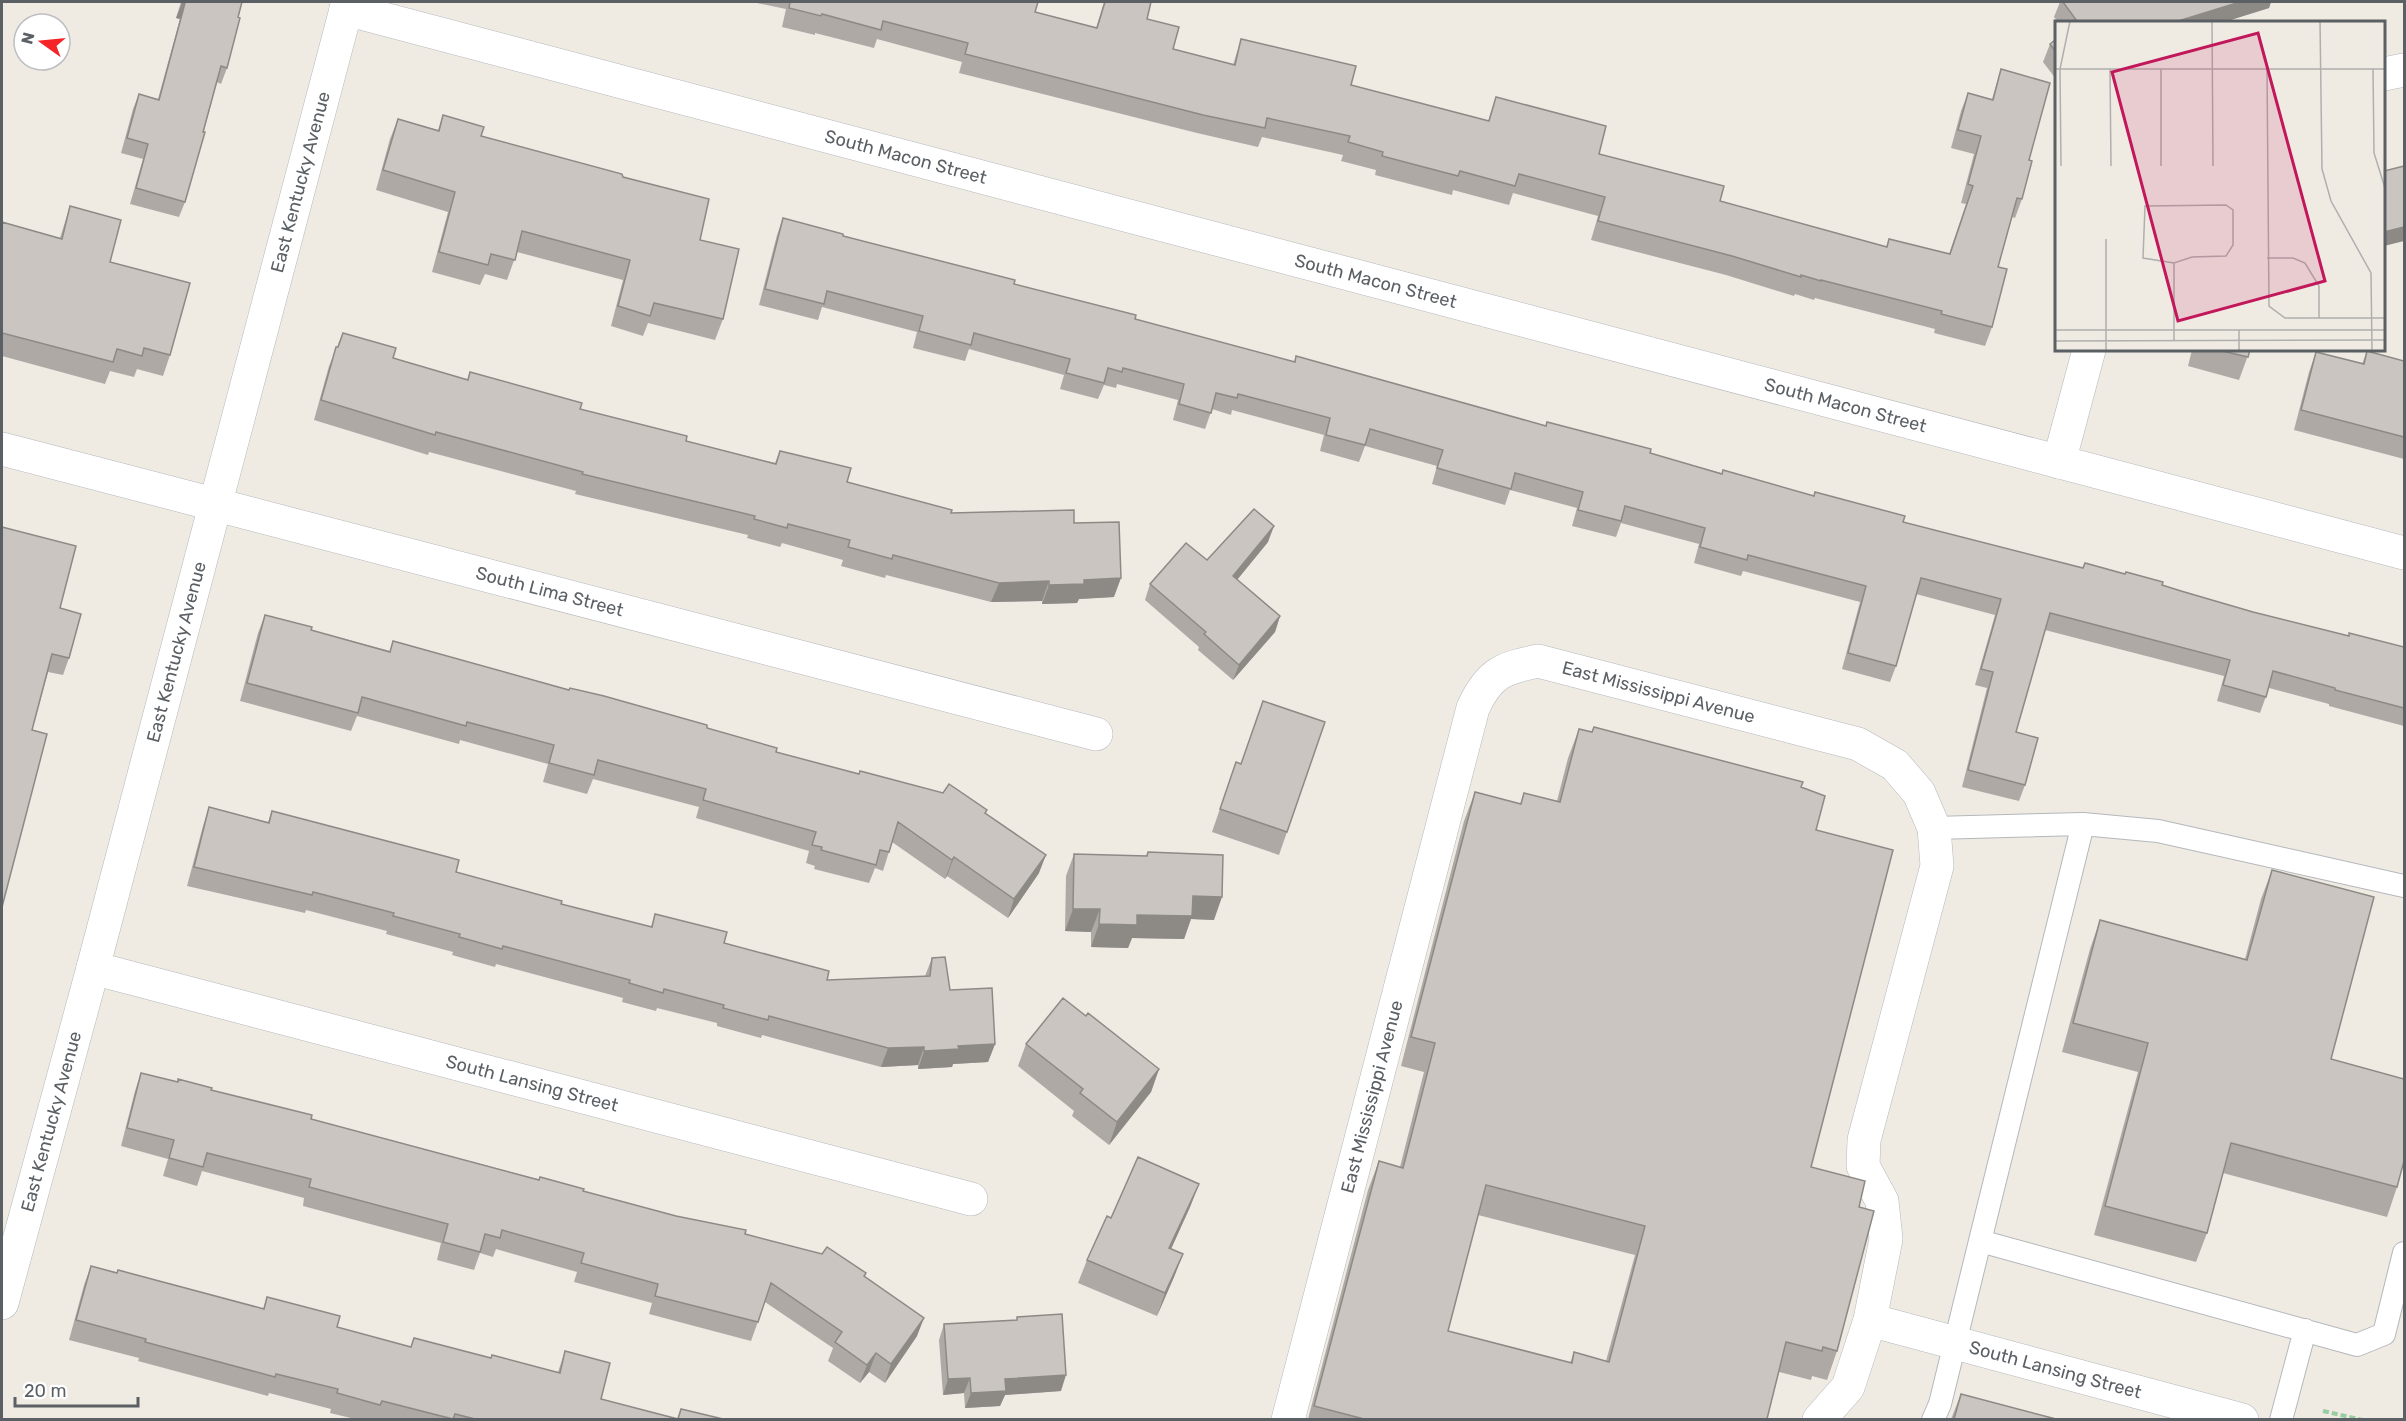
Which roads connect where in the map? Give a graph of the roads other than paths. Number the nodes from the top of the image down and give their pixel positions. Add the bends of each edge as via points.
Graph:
1 (347, 5) edge
2 (2404, 70) edge
3 (2385, 74) edge
4 (2089, 351) edge
5 (2, 449) edge
6 (2059, 462) junction
7 (215, 506) junction
8 (2404, 553) edge
9 (1096, 734) dead end
10 (2083, 824) junction
11 (1934, 828) junction
12 (2404, 886) edge
13 (93, 968) junction
14 (971, 1199) dead end
15 (1980, 1241) junction
16 (2404, 1252) edge
17 (2, 1303) edge
18 (1870, 1320) junction
19 (2305, 1330) junction
20 (1954, 1341) junction
21 (1288, 1419) edge
22 (1819, 1419) edge
23 (1933, 1419) edge
24 (2242, 1419) edge
25 (2281, 1419) edge

1 - 6 street, South Macon Street
1 - 7 street, East Kentucky Avenue
2 - 3 street
4 - 6 street
5 - 7 street, South Lima Street
6 - 8 street, South Macon Street
7 - 9 street, South Lima Street
7 - 13 street, East Kentucky Avenue
10 - 11 lane
10 - 12 lane via 2158,831
10 - 15 lane
11 - 18 street, East Mississippi Avenue via 1937,866 1864,1140 1863,1166 1882,1201 1886,1239
11 - 21 street, East Mississippi Avenue via 1919,793 1895,765 1858,744 1538,660 1509,666 1488,682 1473,708
13 - 14 street, South Lansing Street
13 - 17 street, East Kentucky Avenue
15 - 19 lane
15 - 20 lane
16 - 19 lane via 2384,1334 2357,1345
18 - 20 street, South Lansing Street
18 - 22 street, East Mississippi Avenue via 1848,1387
19 - 25 lane
20 - 23 lane
20 - 24 street, South Lansing Street

